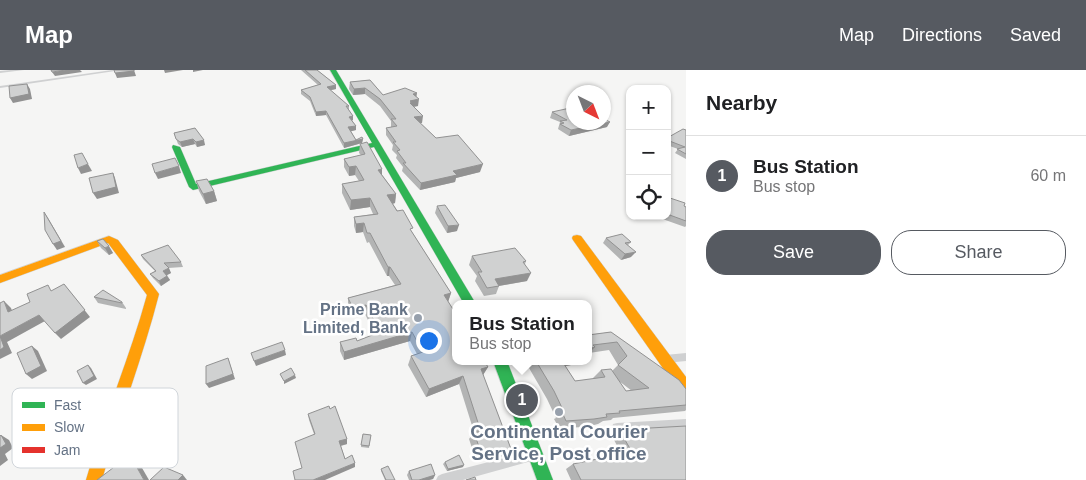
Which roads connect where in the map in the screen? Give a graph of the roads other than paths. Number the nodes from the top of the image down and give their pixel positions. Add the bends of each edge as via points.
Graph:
1 (22, 70) edge
2 (47, 70) edge
3 (120, 70) edge
4 (333, 70) edge
5 (0, 72) edge
6 (48, 80) junction
7 (0, 88) edge
8 (376, 144) junction
9 (176, 147) dead end
10 (577, 238) dead end
11 (0, 280) edge
12 (468, 300) edge
13 (685, 358) edge
14 (665, 359) junction
15 (502, 365) edge
16 (123, 388) edge
17 (686, 389) edge
18 (686, 424) edge
19 (617, 428) dead end
20 (535, 454) junction
21 (442, 480) edge
22 (545, 480) edge

1 - 5 street
2 - 6 street
3 - 6 street
4 - 8 street
6 - 7 street
8 - 9 street via 193,187
8 - 12 street
10 - 14 street
11 - 16 street via 109,239 114,242 153,294 148,318
13 - 14 street
14 - 17 street
15 - 20 street
18 - 19 street
20 - 21 street
20 - 22 street

